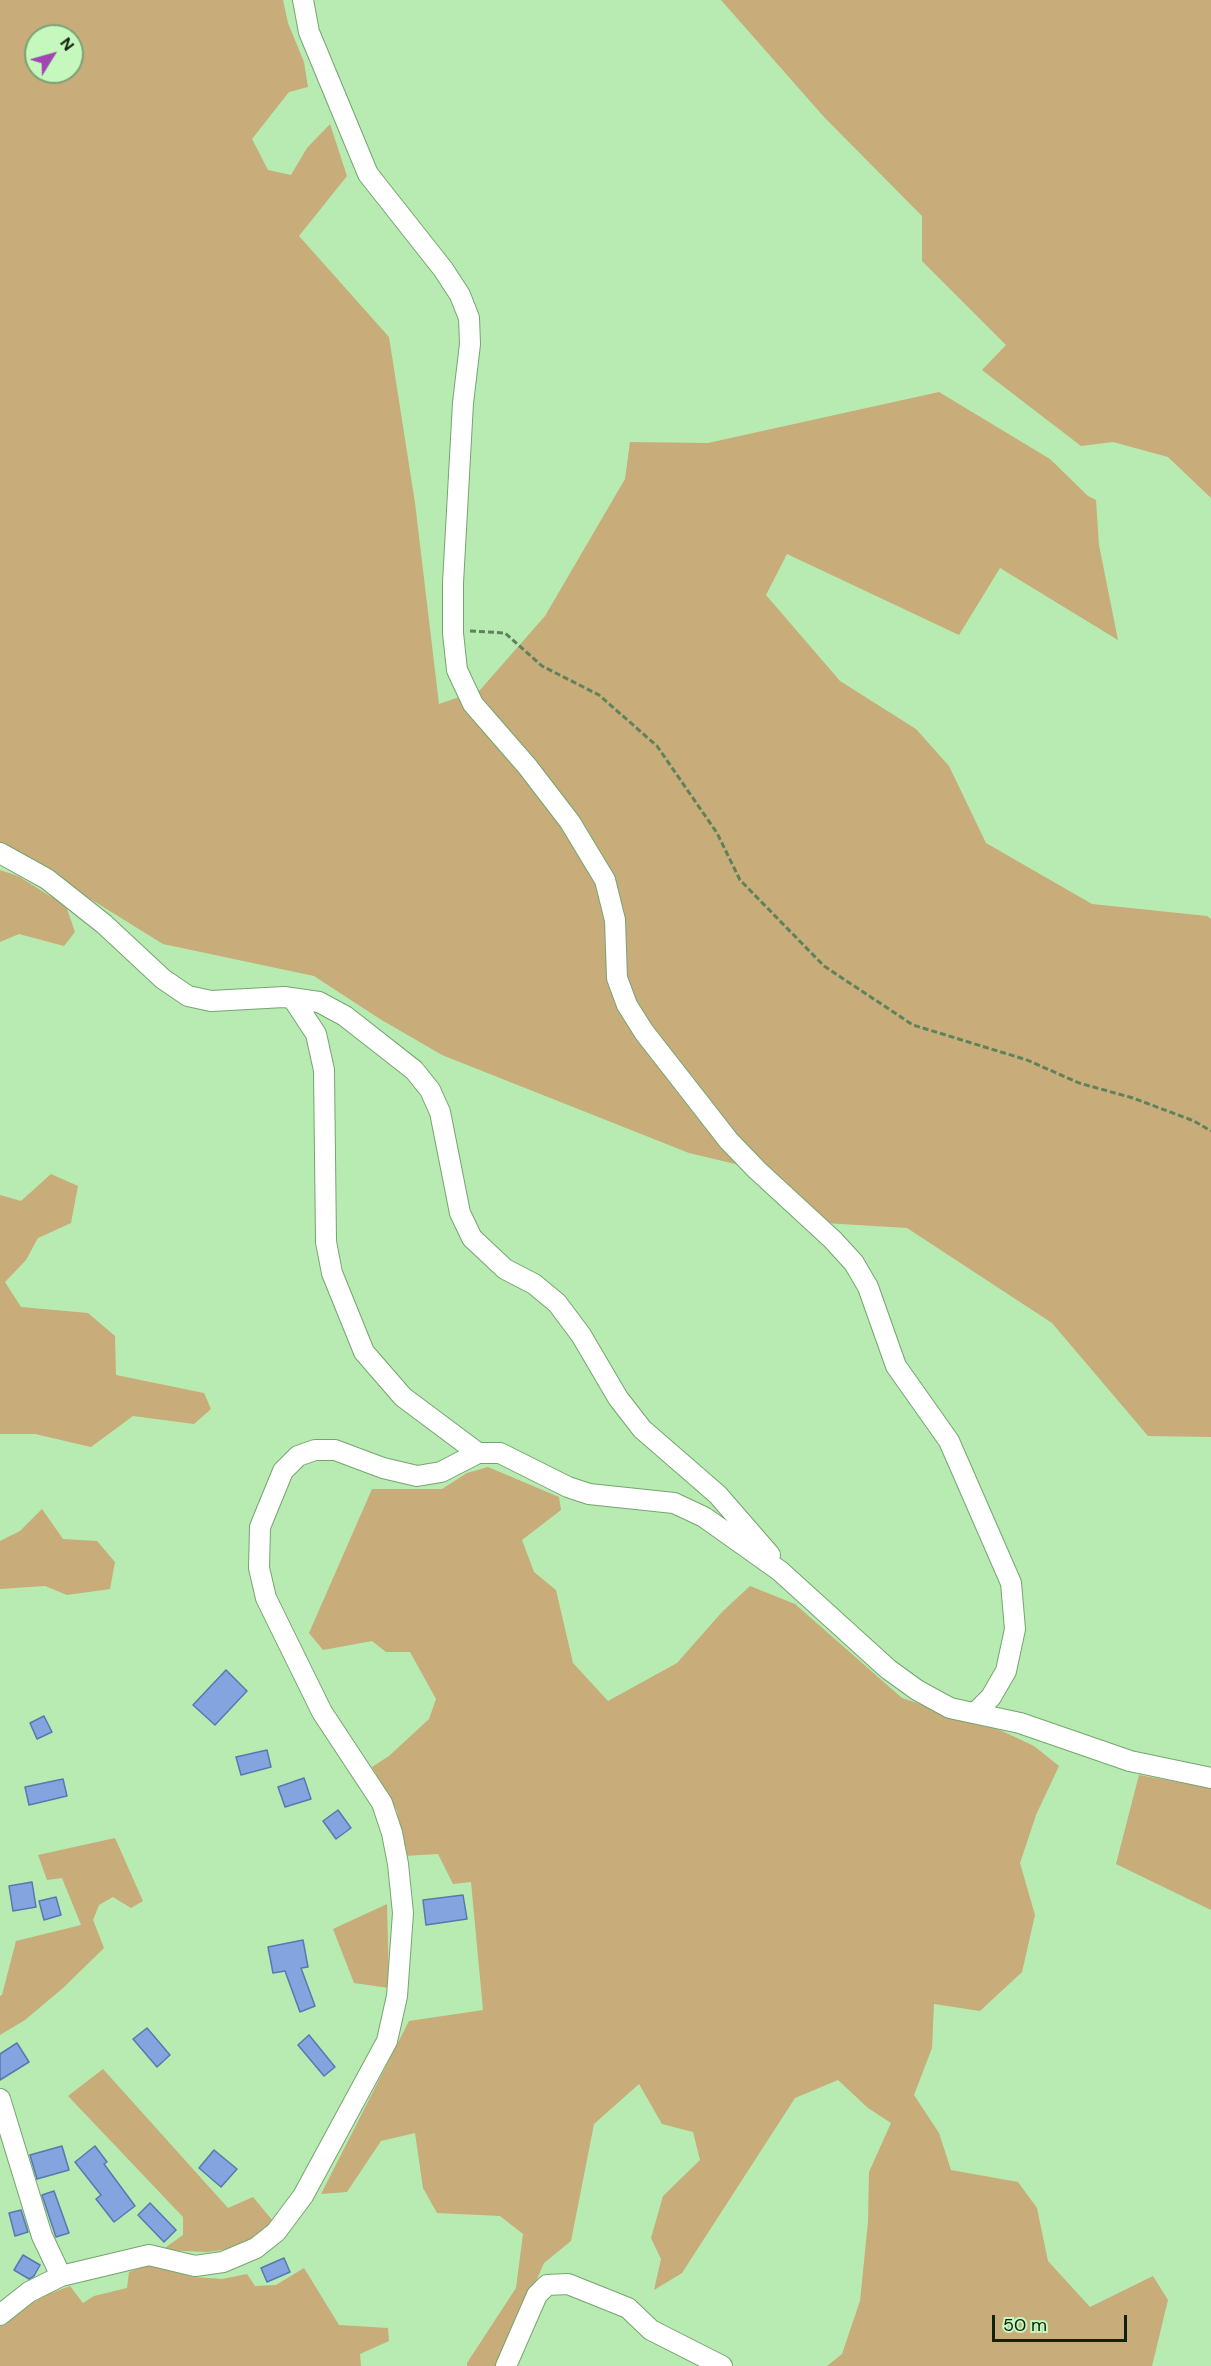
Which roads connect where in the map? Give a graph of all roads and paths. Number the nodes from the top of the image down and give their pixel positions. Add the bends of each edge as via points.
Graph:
1 (303, 0) edge
2 (453, 633) junction
3 (0, 853) edge
4 (293, 999) junction
5 (1211, 1131) edge
6 (478, 1452) junction
7 (780, 1571) junction
8 (976, 1712) junction
9 (1211, 1778) edge
10 (0, 2099) edge
11 (61, 2276) junction
12 (0, 2315) edge
13 (506, 2366) edge
14 (722, 2366) edge

1 - 2 street via 309,32 368,174 443,269 469,318 453,573
2 - 5 path via 505,633 542,666 599,695 657,746 717,833 740,880 824,966 914,1025 1027,1060
2 - 8 street via 457,670 473,704 527,766 591,854 605,880 613,911 617,978 627,1005 670,1068 729,1140 854,1263 868,1287 896,1366 949,1441 1011,1582 1015,1629 1006,1671 991,1697
3 - 4 street via 47,879 188,996 211,1001
4 - 6 street via 316,1034 324,1070 326,1242 332,1273 364,1352 403,1397
4 - 7 street via 318,1002 345,1016 414,1070 430,1090 440,1112 460,1213 472,1238 504,1269 534,1284 557,1303 642,1429 718,1495
6 - 7 street via 500,1454 589,1494 674,1503 704,1517
6 - 11 street via 441,1472 417,1476 335,1450 315,1450 298,1456 283,1471 260,1527 259,1568 266,1598 322,1712 382,1803 392,1833 402,1913 397,1996 387,2041 303,2196 276,2232 256,2248 223,2262 195,2266 149,2255
7 - 8 street via 888,1669 917,1690 950,1708
8 - 9 street via 1130,1761
10 - 11 street via 42,2236
11 - 12 street via 29,2292
13 - 14 street via 537,2295 547,2285 568,2284 628,2308 651,2330

